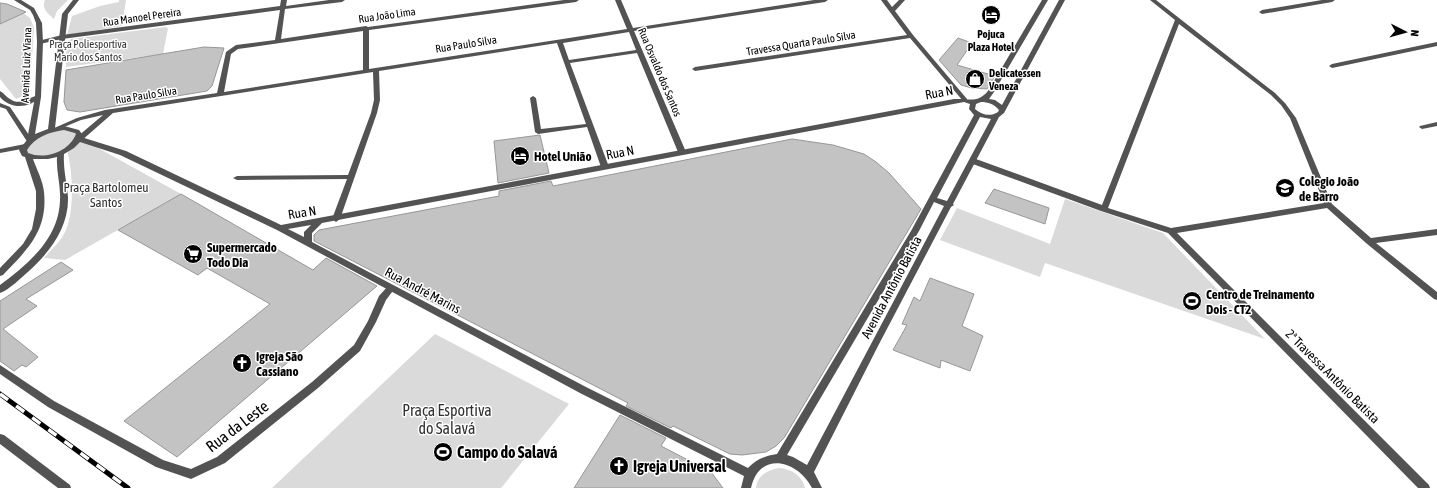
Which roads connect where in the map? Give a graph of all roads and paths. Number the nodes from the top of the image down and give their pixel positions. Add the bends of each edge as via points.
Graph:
1 (18, 0) edge
2 (76, 0) edge
3 (284, 0) edge
4 (342, 0) edge
5 (576, 0) edge
6 (618, 0) edge
7 (825, 0) edge
8 (884, 0) edge
9 (902, 0) edge
10 (1045, 0) edge
11 (1062, 0) edge
12 (1153, 0) edge
13 (1332, 0) edge
14 (282, 8) junction
15 (893, 10) junction
16 (1262, 12) dead end
17 (1178, 20) junction
18 (366, 28) junction
19 (631, 29) junction
20 (911, 36) junction
21 (62, 37) junction
22 (278, 40) junction
23 (559, 41) junction
24 (40, 42) junction
25 (1437, 44) edge
26 (640, 51) junction
27 (566, 62) junction
28 (1332, 66) dead end
29 (695, 69) dead end
30 (376, 70) junction
31 (366, 71) junction
32 (0, 93) edge
33 (220, 94) junction
34 (38, 97) junction
35 (533, 98) dead end
36 (965, 100) junction
37 (984, 100) junction
38 (973, 103) junction
39 (0, 105) edge
40 (110, 111) junction
41 (999, 113) junction
42 (978, 114) junction
43 (1437, 124) edge
44 (590, 125) junction
45 (1422, 126) dead end
46 (53, 130) junction
47 (79, 139) junction
48 (28, 143) junction
49 (0, 152) edge
50 (682, 152) junction
51 (61, 153) junction
52 (29, 157) junction
53 (973, 162) junction
54 (605, 167) junction
55 (350, 177) junction
56 (237, 178) dead end
57 (933, 199) junction
58 (950, 205) junction
59 (1329, 205) junction
60 (1104, 209) junction
61 (336, 219) junction
62 (322, 221) junction
63 (280, 228) junction
64 (1171, 231) junction
65 (1437, 232) edge
66 (1369, 241) junction
67 (308, 243) junction
68 (2, 269) edge
69 (391, 288) junction
70 (0, 290) edge
71 (1437, 297) edge
72 (0, 369) edge
73 (0, 438) edge
74 (780, 458) junction
75 (809, 472) junction
76 (750, 474) junction
77 (66, 488) edge
78 (746, 488) edge
79 (818, 488) edge
80 (1425, 488) edge

1 - 24 street, Avenida Luiz Viana via 32,9 36,15
2 - 21 street via 65,14
3 - 14 street
4 - 14 street, Rua Manoel Pereira
5 - 18 street, Rua João Lima
6 - 19 street, Rua Osvaldo dos Santos
7 - 19 street, Rua Paulo Silva
8 - 15 street
9 - 15 street
10 - 37 street
11 - 41 street, Avenida Antônio Batista
12 - 17 street
13 - 16 street
14 - 21 street, Rua Manoel Pereira
14 - 22 street
15 - 20 street
17 - 59 street via 1283,104 1293,118
17 - 60 street
18 - 22 street, Rua João Lima
18 - 31 street
19 - 23 street, Rua Paulo Silva
19 - 26 street, Rua Osvaldo dos Santos
20 - 29 street, Travessa Quarta Paulo Silva
20 - 36 street
21 - 24 street, Rua Manoel Pereira
21 - 46 street
22 - 33 street, Rua João Lima via 236,47 228,53
23 - 27 street
23 - 30 street, Rua Paulo Silva
24 - 34 street, Avenida Luiz Viana
25 - 28 street
26 - 27 street
26 - 50 street, Rua Osvaldo dos Santos
27 - 44 street
30 - 31 street, Rua Paulo Silva
30 - 55 street via 377,100 374,113
31 - 33 street, Rua Paulo Silva
32 - 34 street via 13,104 28,102
33 - 40 street, Rua Paulo Silva
34 - 48 street, Avenida Luiz Viana
35 - 44 street via 538,132
36 - 38 street
36 - 50 street, Rua N
37 - 38 street
37 - 41 street via 994,102
38 - 42 street via 972,109
39 - 48 street via 8,108
40 - 46 street, Rua Paulo Silva via 79,119
40 - 47 street, Rua Paulo Silva
41 - 42 street via 987,117
41 - 53 street, Avenida Antônio Batista
42 - 57 street, Avenida Antônio Batista
43 - 45 street
44 - 54 street
46 - 47 street via 64,128 77,131
46 - 48 street
47 - 51 street
47 - 63 street, Rua André Marins via 123,153
48 - 49 street
48 - 52 street via 23,150
50 - 54 street, Rua N
51 - 52 street via 43,158
51 - 70 street via 64,204 59,226 48,246 21,274
52 - 68 street via 40,191 36,229 26,246
53 - 58 street, Avenida Antônio Batista
53 - 60 street
54 - 61 street, Rua N
55 - 56 street
55 - 61 street
57 - 58 street
57 - 74 street, Avenida Antônio Batista
58 - 75 street, Avenida Antônio Batista
59 - 64 street
59 - 66 street
60 - 64 street
61 - 62 street, Rua N
62 - 63 street, Rua N
62 - 67 street via 308,232
63 - 67 street, Rua André Marins
64 - 80 street, 2ª Travessa Antônio Batista
65 - 66 street
66 - 71 street
67 - 69 street, Rua André Marins
69 - 72 street, Rua da Leste via 382,298 357,348 221,460 191,474 160,464 51,404
69 - 76 street, Rua André Marins via 583,390
73 - 77 street
74 - 75 street via 796,462
74 - 76 street via 768,460
75 - 79 street
76 - 78 street

